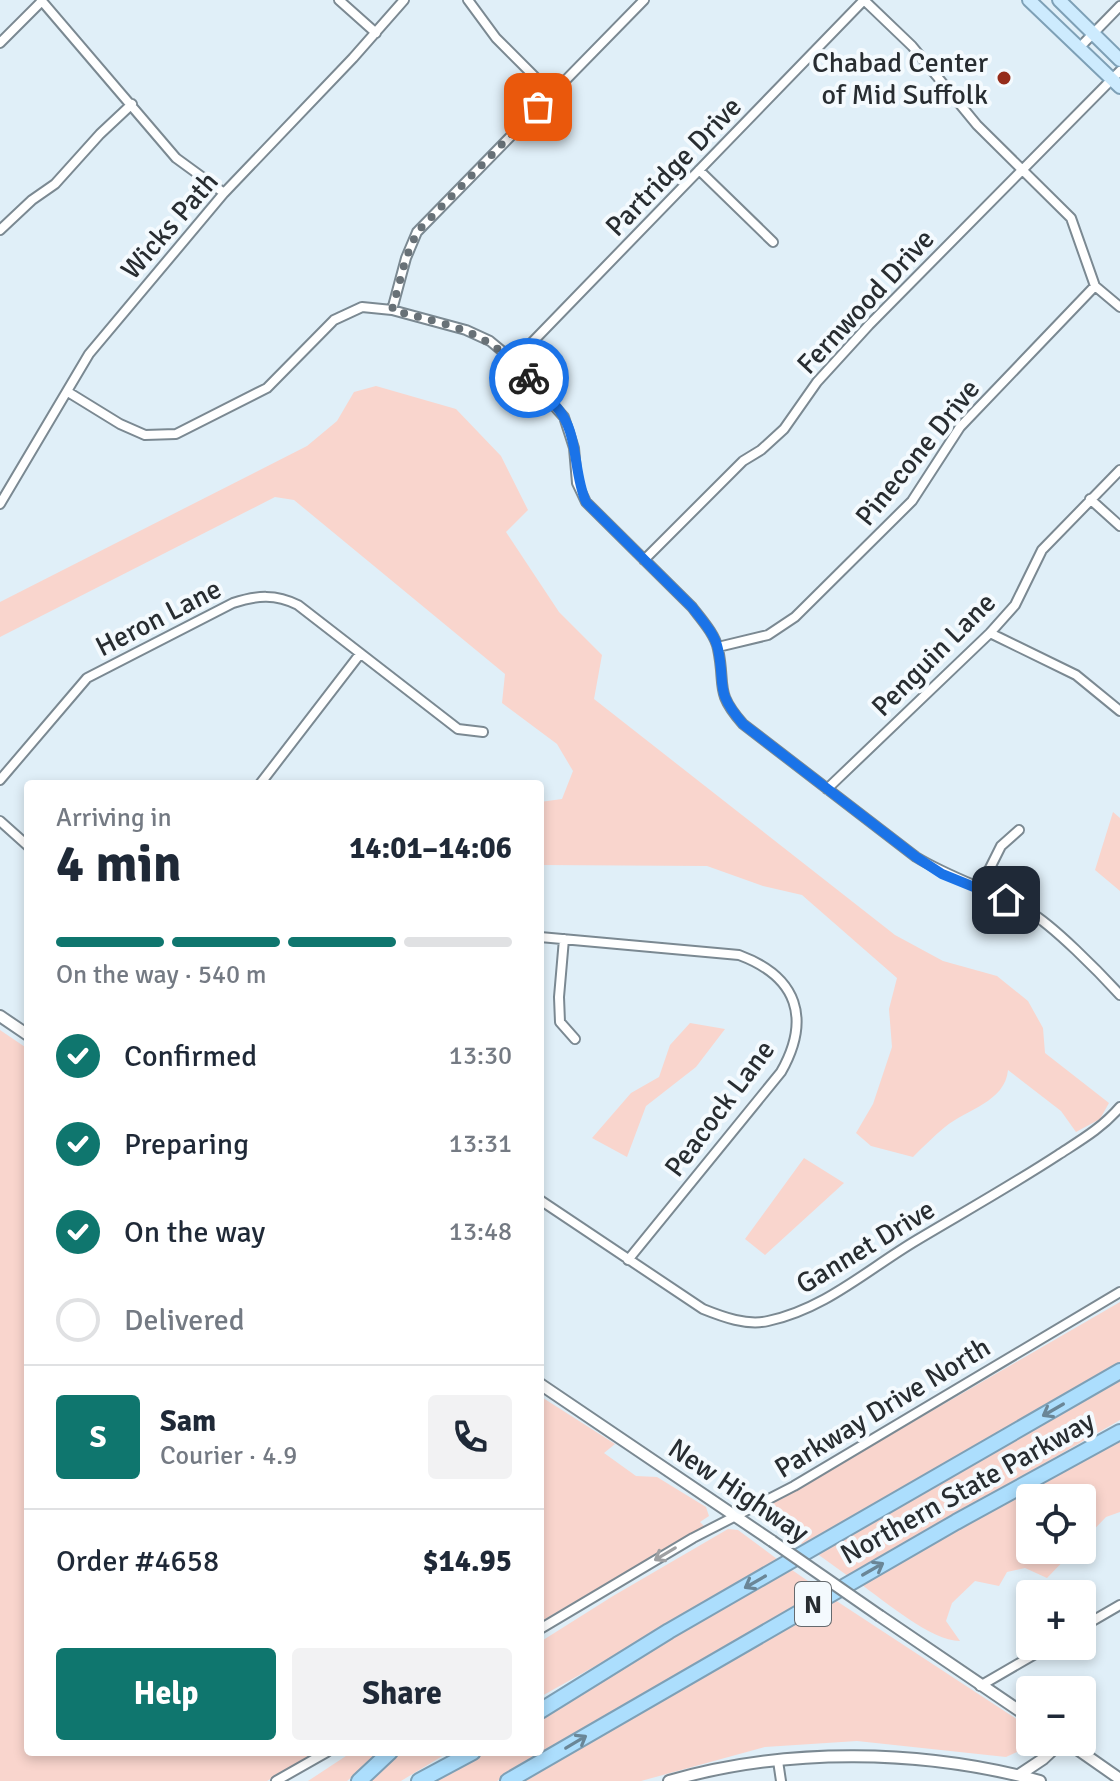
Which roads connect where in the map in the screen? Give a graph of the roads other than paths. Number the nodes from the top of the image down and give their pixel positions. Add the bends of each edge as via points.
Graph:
1 (42, 0) edge
2 (339, 0) edge
3 (404, 0) edge
4 (468, 0) edge
5 (644, 0) edge
6 (864, 0) edge
7 (1029, 0) edge
8 (1059, 0) edge
9 (1120, 6) edge
10 (376, 33) junction
11 (1093, 33) junction
12 (0, 43) edge
13 (1079, 48) junction
14 (1120, 60) edge
15 (1117, 79) edge
16 (551, 93) junction
17 (132, 104) junction
18 (1021, 168) junction
19 (699, 170) junction
20 (224, 193) junction
21 (0, 230) edge
22 (773, 242) dead end
23 (1095, 286) junction
24 (1120, 307) edge
25 (392, 310) junction
26 (514, 361) junction
27 (68, 392) junction
28 (1120, 470) edge
29 (1090, 499) junction
30 (0, 504) edge
31 (1120, 526) edge
32 (644, 560) junction
33 (990, 633) junction
34 (718, 647) junction
35 (360, 654) junction
36 (1120, 711) edge
37 (483, 732) dead end
38 (0, 780) edge
39 (263, 780) edge
40 (827, 789) junction
41 (0, 821) edge
42 (1019, 830) dead end
43 (24, 842) edge
44 (980, 888) junction
45 (544, 937) edge
46 (564, 939) junction
47 (1120, 995) edge
48 (0, 1016) edge
49 (24, 1032) edge
50 (575, 1039) dead end
51 (1120, 1107) edge
52 (544, 1203) edge
53 (628, 1260) junction
54 (1120, 1292) edge
55 (1120, 1371) edge
56 (544, 1387) edge
57 (1120, 1432) edge
58 (733, 1516) junction
59 (1120, 1605) edge
60 (1096, 1619) edge
61 (544, 1627) edge
62 (1025, 1660) edge
63 (980, 1686) junction
64 (544, 1709) edge
65 (1016, 1709) edge
66 (320, 1756) edge
67 (386, 1756) edge
68 (466, 1756) edge
69 (1046, 1756) edge
70 (1087, 1756) edge
71 (778, 1761) junction
72 (1019, 1775) junction
73 (1120, 1779) edge
74 (276, 1781) edge
75 (359, 1781) edge
76 (419, 1781) edge
77 (508, 1781) edge
78 (669, 1781) edge
79 (781, 1781) edge
80 (1040, 1781) edge

1 - 12 street
1 - 17 street
2 - 10 street
3 - 10 street, Wicks Path
4 - 16 street via 496,38
5 - 16 street
6 - 18 street
6 - 19 street, Partridge Drive
7 - 13 main road
8 - 11 main road
9 - 11 street
10 - 20 street, Wicks Path
11 - 13 street
11 - 14 main road
13 - 15 main road
15 - 18 street, Fernwood Drive
16 - 25 street via 417,232
17 - 20 street via 176,158
17 - 21 street via 55,184
18 - 23 street via 1071,218
18 - 32 street, Fernwood Drive via 817,382 784,429 743,461
19 - 22 street
19 - 26 street, Partridge Drive
20 - 27 street, Wicks Path via 89,354
23 - 24 street
23 - 34 street, Pinecone Drive via 960,427 912,501 795,617 768,635
25 - 26 street via 466,330
25 - 27 street via 362,307 334,320 267,388 176,434 145,435
26 - 32 street via 564,417 586,502
27 - 30 street, Wicks Path
28 - 29 street, Penguin Lane
29 - 31 street
29 - 33 street, Penguin Lane via 1042,550 1015,605
32 - 34 street via 692,607
33 - 36 street via 1076,675
33 - 40 street, Penguin Lane
34 - 40 street via 727,705 743,724
35 - 37 street, Heron Lane via 458,729
35 - 38 street, Heron Lane via 282,597 255,596 233,603 87,678
35 - 39 street
40 - 44 street via 942,874
41 - 43 street
42 - 44 street via 1001,846
44 - 47 street via 1031,912
45 - 46 street, Peacock Lane
46 - 50 street via 560,1022
46 - 53 street, Peacock Lane via 739,955 759,962 783,982 795,1003 798,1027 781,1072
48 - 49 street
51 - 53 street, Gannet Drive via 1106,1124 1023,1178 802,1312 764,1322 731,1320 703,1309
52 - 53 street, Gannet Drive
54 - 58 street, Parkway Drive North via 794,1486
55 -> 64 highway, Northern State Parkway / N
56 - 58 street, New Highway
77 -> 57 highway, Northern State Parkway / N
58 -> 61 street, Parkway Drive North
58 - 63 street, New Highway, bridge
59 - 60 street
62 - 63 street
63 - 65 street, New Highway
66 - 74 street
67 - 75 highway
68 - 76 highway
69 - 72 street
70 - 73 street
71 - 72 street via 913,1759
71 - 78 street
71 - 79 street
72 - 80 street

